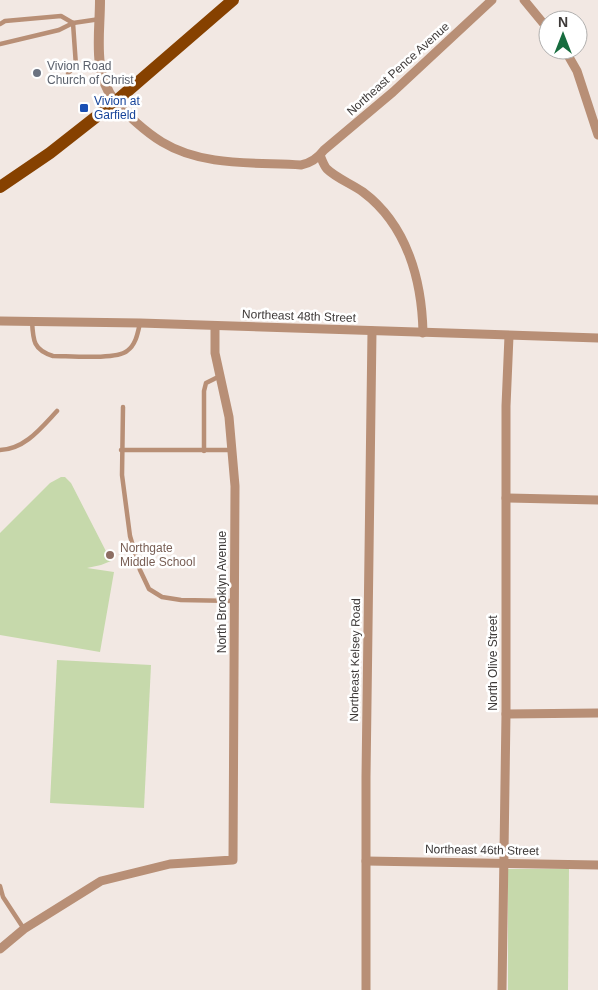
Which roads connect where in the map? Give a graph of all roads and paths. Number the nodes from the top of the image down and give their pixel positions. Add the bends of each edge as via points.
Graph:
1 (100, 0) edge
2 (233, 0) edge
3 (492, 0) edge
4 (524, 0) edge
5 (538, 17) edge
6 (100, 20) junction
7 (73, 23) junction
8 (0, 24) edge
9 (0, 44) edge
10 (569, 60) edge
11 (68, 73) dead end
12 (114, 102) junction
13 (598, 135) edge
14 (320, 155) junction
15 (0, 187) edge
16 (0, 320) edge
17 (32, 321) junction
18 (140, 323) junction
19 (216, 326) junction
20 (372, 331) junction
21 (422, 333) junction
22 (509, 336) junction
23 (598, 338) edge
24 (221, 376) junction
25 (122, 407) dead end
26 (57, 411) dead end
27 (0, 450) edge
28 (121, 450) junction
29 (233, 450) junction
30 (204, 451) junction
31 (506, 498) junction
32 (598, 500) edge
33 (235, 601) junction
34 (598, 713) edge
35 (506, 714) junction
36 (366, 861) junction
37 (504, 863) junction
38 (598, 865) edge
39 (0, 886) edge
40 (24, 928) junction
41 (0, 949) edge
42 (366, 990) edge
43 (502, 990) edge

1 - 6 street
2 - 12 main road
3 - 14 street, Northeast Pence Avenue
4 - 5 street
6 - 7 lane
6 - 12 street via 100,70
7 - 8 lane via 61,16
7 - 9 lane via 60,30
7 - 11 lane via 76,66
10 - 13 street via 579,78
12 - 14 street, Northeast Pence Avenue via 162,142 201,158 301,165
12 - 15 main road via 50,153
14 - 21 street via 326,169 364,193 397,229 416,273
16 - 17 street, Northeast 48th Street
17 - 18 street, Northeast 48th Street
17 - 18 lane via 37,347 52,356 117,356 133,344
18 - 19 street, Northeast 48th Street
19 - 20 street, Northeast 48th Street
19 - 24 street, North Brooklyn Avenue via 215,353
20 - 21 street, Northeast 48th Street
20 - 36 street, Northeast Kelsey Road
21 - 22 street, Northeast 48th Street
22 - 23 street, Northeast 48th Street
22 - 31 street, North Olive Street
24 - 29 street, North Brooklyn Avenue
24 - 30 lane via 206,383 204,391
25 - 28 lane
26 - 27 lane via 21,445
28 - 30 lane
28 - 33 lane via 130,536 149,589 162,597 181,600
29 - 30 lane
29 - 33 street, North Brooklyn Avenue
31 - 32 street
31 - 35 street, North Olive Street
33 - 40 street, North Brooklyn Avenue via 234,860 170,864 101,881
34 - 35 street
35 - 37 street, North Olive Street
36 - 37 street, Northeast 46th Street
36 - 42 street, Northeast Kelsey Road
37 - 38 street, Northeast 46th Street
37 - 43 street, North Olive Street
39 - 40 lane
40 - 41 street

